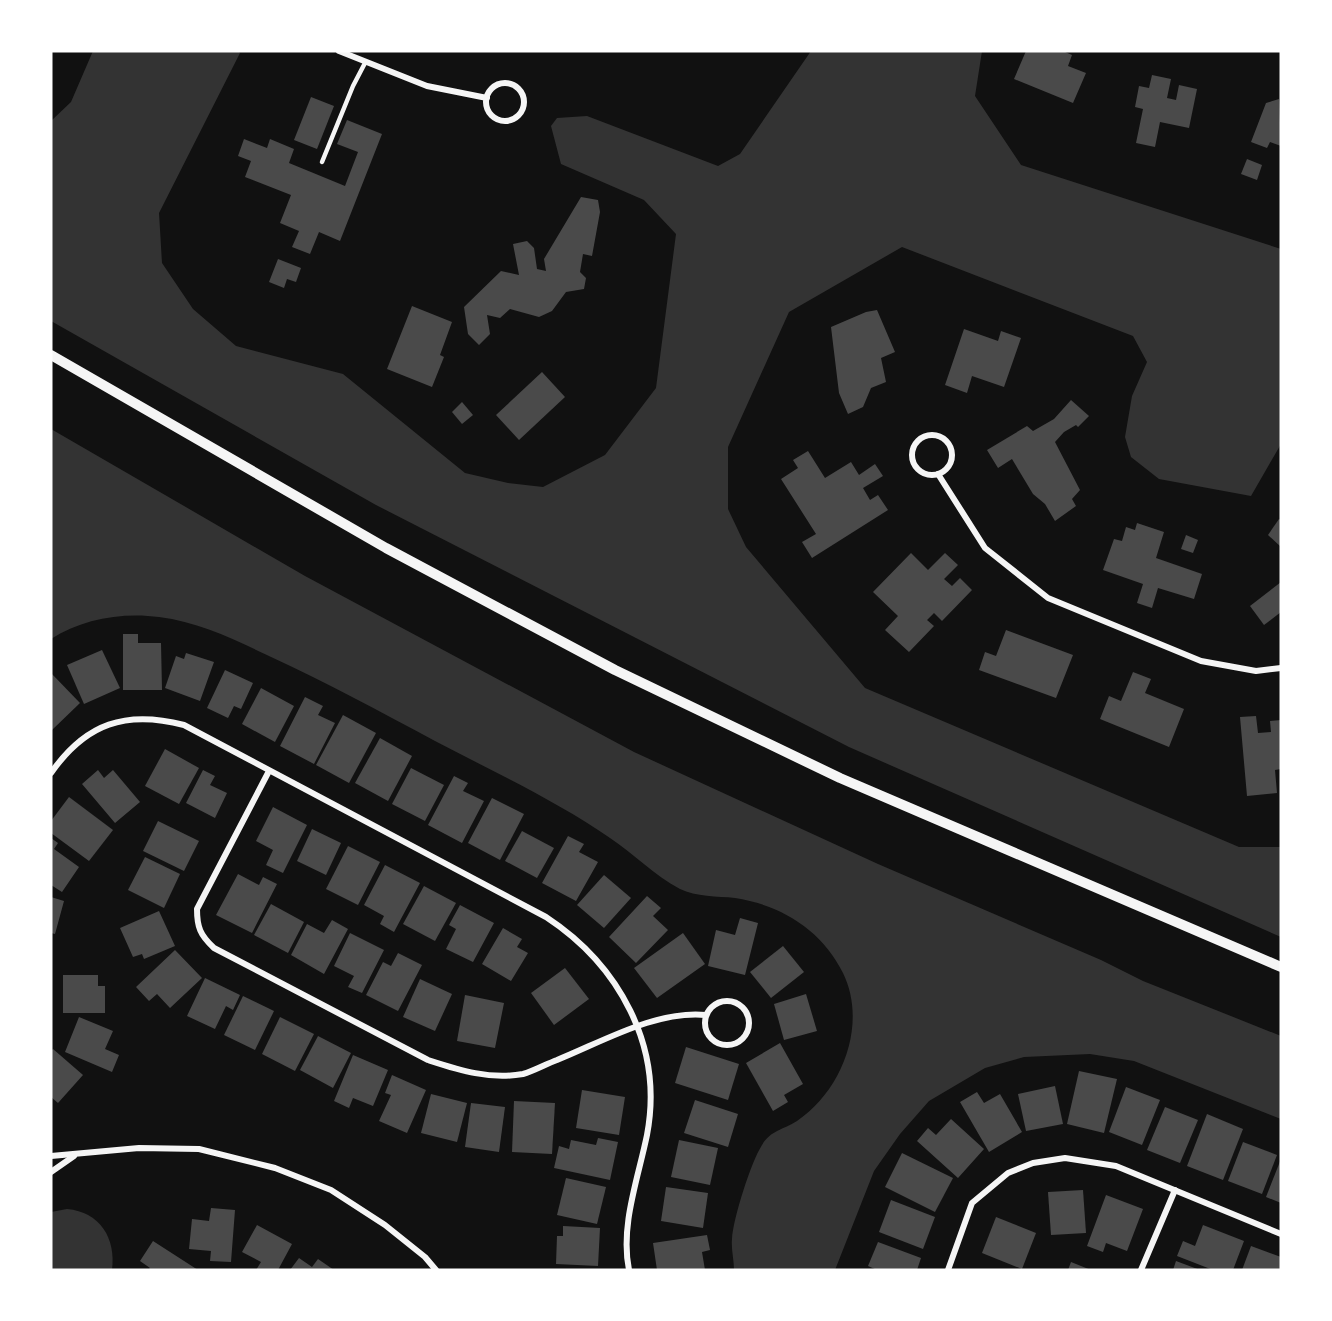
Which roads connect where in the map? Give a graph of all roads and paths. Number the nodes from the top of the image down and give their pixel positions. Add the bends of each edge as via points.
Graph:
1 (339, 51) edge
2 (365, 63) junction
3 (487, 98) junction
4 (322, 162) dead end
5 (51, 355) edge
6 (939, 474) junction
7 (1281, 668) edge
8 (270, 771) junction
9 (51, 773) edge
10 (1281, 967) edge
11 (706, 1015) junction
12 (638, 1027) junction
13 (51, 1156) edge
14 (74, 1156) junction
15 (51, 1172) edge
16 (1175, 1190) junction
17 (1281, 1234) edge
18 (436, 1270) edge
19 (629, 1270) edge
20 (948, 1270) edge
21 (1141, 1270) edge

1 - 2 street
2 - 3 street via 427,86
2 - 4 lane
3 - 3 street via 489,112 501,120 516,118 524,106 521,92 509,84 495,86
5 - 10 street via 386,548 615,670 840,778
6 - 6 street via 950,464 951,449 941,437 925,436 914,446 913,462 923,473
6 - 7 street via 985,548 1048,598 1201,661 1256,671
8 - 9 street via 184,724 135,718 104,726 78,741
8 - 12 street via 569,932 591,952 619,988
8 - 12 street via 198,909 197,925 214,948 428,1060 460,1071 491,1076 524,1073
11 - 11 street via 706,1032 719,1044 736,1043 748,1030 747,1013 734,1002 717,1003
11 - 12 street via 685,1013
12 - 19 street via 647,1053 647,1131 627,1230
13 - 14 street
14 - 15 street
14 - 18 street via 139,1148 199,1149 275,1168 331,1190 384,1225
16 - 17 street
16 - 20 street via 1116,1166 1065,1158 1033,1163 996,1181 972,1203
16 - 21 street

